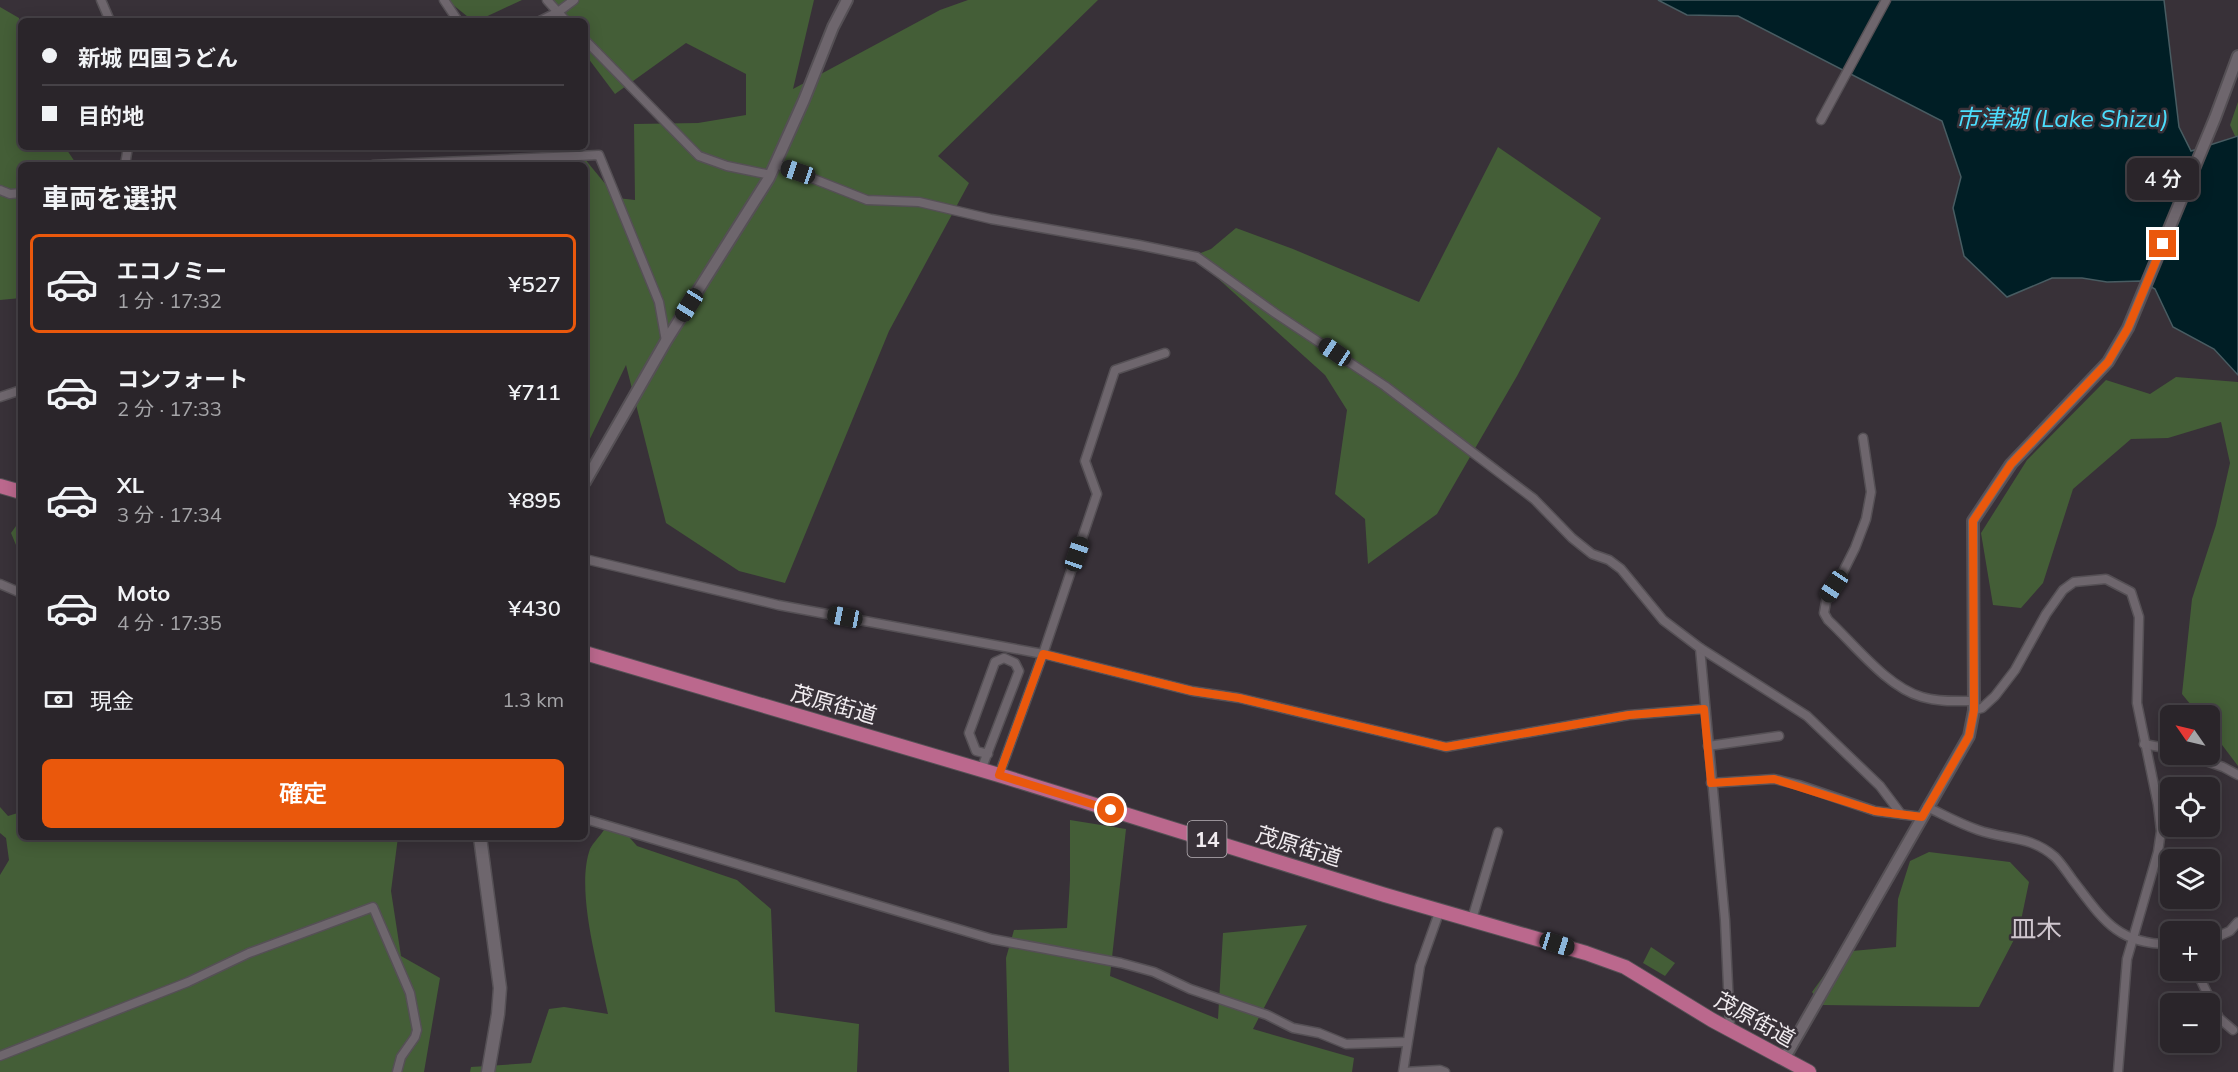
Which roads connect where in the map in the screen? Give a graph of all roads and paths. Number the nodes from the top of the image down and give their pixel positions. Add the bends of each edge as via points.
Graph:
1 (101, 0) edge
2 (444, 0) edge
3 (547, 0) edge
4 (574, 0) edge
5 (847, 0) edge
6 (1886, 0) edge
7 (558, 12) junction
8 (109, 18) edge
9 (456, 18) edge
10 (546, 18) edge
11 (563, 18) edge
12 (588, 43) edge
13 (2238, 56) edge
14 (1821, 120) dead end
15 (417, 162) edge
16 (774, 170) junction
17 (0, 190) edge
18 (18, 193) edge
19 (666, 341) junction
20 (1165, 353) dead end
21 (18, 391) edge
22 (0, 397) edge
23 (1863, 438) dead end
24 (588, 477) edge
25 (0, 486) edge
26 (18, 491) edge
27 (588, 560) edge
28 (0, 584) edge
29 (18, 592) edge
30 (1700, 648) junction
31 (588, 654) edge
32 (1043, 654) junction
33 (1974, 706) junction
34 (1704, 709) junction
35 (1779, 736) dead end
36 (2144, 744) junction
37 (1708, 746) junction
38 (2160, 747) edge
39 (988, 754) junction
40 (2217, 765) edge
41 (981, 770) junction
42 (999, 775) junction
43 (2238, 775) edge
44 (1711, 783) junction
45 (1924, 812) junction
46 (1901, 814) junction
47 (588, 820) edge
48 (1498, 832) dead end
49 (480, 840) edge
50 (1440, 910) junction
51 (1472, 919) junction
52 (2238, 922) edge
53 (2220, 936) edge
54 (2131, 940) junction
55 (2160, 944) edge
56 (2201, 981) edge
57 (1730, 1029) junction
58 (2233, 1030) dead end
59 (1407, 1042) junction
60 (0, 1056) edge
61 (1784, 1059) junction
62 (398, 1072) edge
63 (488, 1072) edge
64 (1403, 1072) edge
65 (1445, 1072) edge
66 (1809, 1072) edge
67 (2118, 1072) edge

1 - 8 street
2 - 9 street
3 - 7 street
4 - 7 street
5 - 16 street
6 - 14 street
7 - 10 street
7 - 11 street
12 - 16 street via 699,156 727,166
13 - 33 street via 2128,328 2108,362 2011,464 1973,521
15 - 19 street via 598,155 659,302
16 - 19 street
16 - 30 street via 867,200 919,202 1197,257 1385,386 1534,499 1585,549 1621,569 1663,620
17 - 18 street
19 - 24 street
20 - 32 street via 1115,369 1085,462 1097,494
21 - 22 street
23 - 33 street via 1871,492 1866,519 1841,576 1827,597 1824,613 1893,684 1920,696
25 - 26 main road
27 - 32 street via 778,604
28 - 29 street
30 - 34 street
30 - 46 street via 1807,716 1880,786
31 - 41 main road, 茂原街道 / 14
32 - 34 street via 1446,747 1629,715
32 - 42 street
33 - 36 street via 1982,708 1995,696 2062,590 2074,582 2106,579 2132,592 2139,617 2137,703
33 - 45 street via 1969,736
34 - 37 street
35 - 37 street
36 - 38 street
36 - 54 street via 2161,831
37 - 44 street
39 - 39 street via 1019,671 1015,663 1004,658 995,662 969,733 976,751
39 - 41 street
40 - 43 street
41 - 42 main road, 茂原街道 / 14
42 - 50 main road, 茂原街道 / 14
44 - 46 street via 1774,779 1875,811
44 - 57 street via 1725,920
45 - 46 street
45 - 54 street via 1979,831 2032,842 2055,858 2102,917
45 - 61 street
47 - 59 street via 992,939 1154,972 1293,1028 1346,1044
48 - 51 street
49 - 63 main road via 500,988
50 - 51 main road, 茂原街道 / 14
50 - 59 street via 1419,966
51 - 57 main road, 茂原街道 / 14 via 1625,967
52 - 53 street
54 - 55 street
54 - 67 street
56 - 58 street via 2219,1018
57 - 61 main road, 茂原街道 / 14
59 - 64 street
60 - 62 street via 188,982 249,953 373,907 410,993 417,1030 401,1057
61 - 66 main road, 茂原街道 / 14
64 - 65 street

